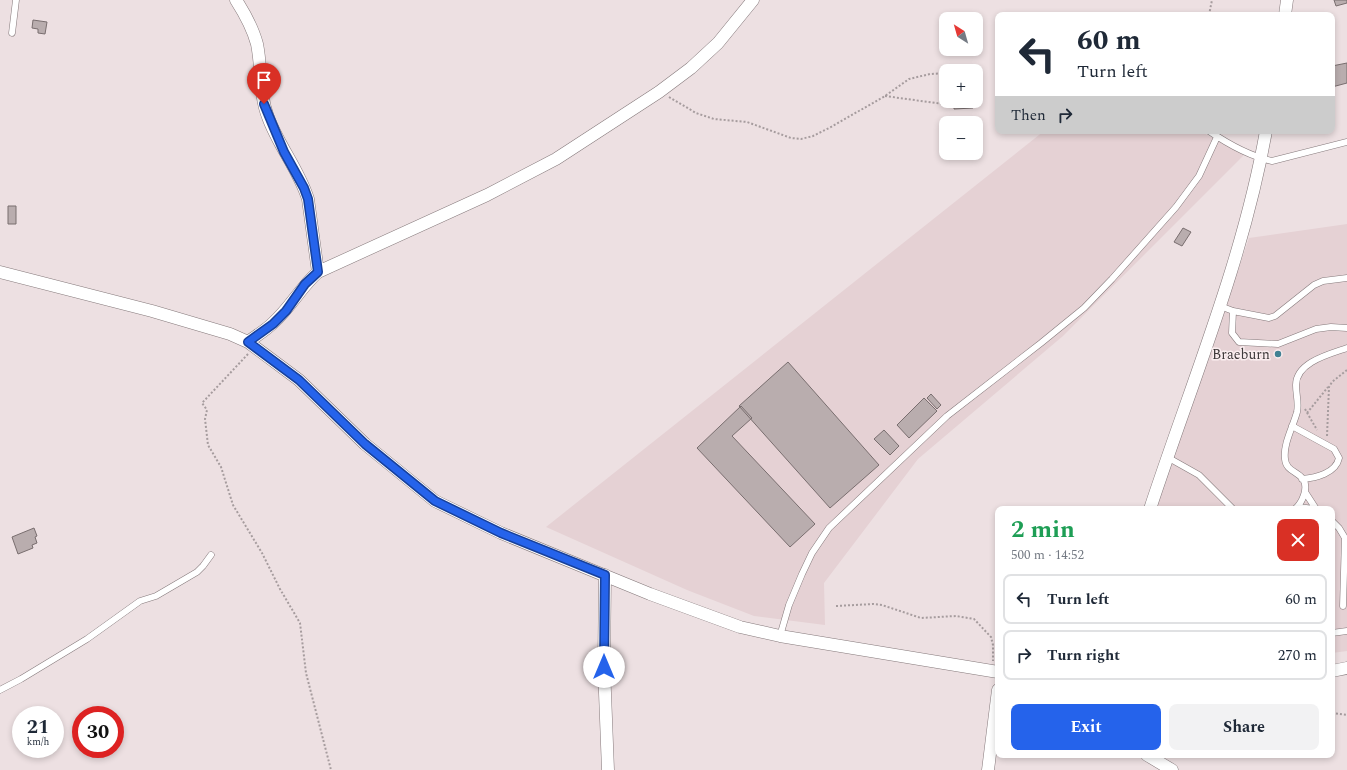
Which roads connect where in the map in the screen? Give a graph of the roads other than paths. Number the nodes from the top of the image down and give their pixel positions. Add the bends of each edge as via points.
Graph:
1 (16, 0) edge
2 (236, 0) edge
3 (753, 0) edge
4 (1287, 0) edge
5 (1285, 12) edge
6 (12, 33) dead end
7 (1214, 134) edge
8 (1265, 134) edge
9 (1217, 136) junction
10 (1347, 142) edge
11 (1261, 159) junction
12 (0, 272) edge
13 (318, 272) junction
14 (1347, 278) edge
15 (1220, 306) junction
16 (1233, 311) junction
17 (1347, 328) edge
18 (251, 344) junction
19 (1347, 348) edge
20 (1294, 427) junction
21 (1167, 457) junction
22 (1347, 457) edge
23 (1340, 458) junction
24 (1302, 479) junction
25 (1304, 492) junction
26 (1151, 506) edge
27 (1230, 506) edge
28 (1297, 506) edge
29 (1313, 506) edge
30 (1335, 524) edge
31 (211, 555) dead end
32 (605, 575) junction
33 (1343, 606) dead end
34 (1347, 631) edge
35 (1335, 633) edge
36 (780, 636) junction
37 (1347, 668) edge
38 (1335, 670) edge
39 (995, 671) edge
40 (0, 690) edge
41 (995, 714) edge
42 (1152, 758) edge
43 (608, 770) edge
44 (988, 770) edge
45 (1172, 770) edge

1 - 6 lane
2 - 13 street via 246,15 257,44 268,118 308,199
3 - 13 street via 707,55 659,92 549,163 487,195
4 - 5 street
7 - 9 lane
8 - 11 street
9 - 11 lane
9 - 36 lane via 1199,176 1176,207 1084,308 947,416 829,528 812,553 802,574
10 - 11 lane via 1272,161
11 - 15 street
12 - 18 street via 152,311 230,334
13 - 18 street via 305,284 286,311
14 - 16 lane via 1323,281 1314,285 1269,318
15 - 16 lane
15 - 21 street
16 - 17 lane via 1232,333 1239,342 1278,344 1316,330 1331,327
18 - 32 street via 299,380 365,444 435,501 501,533
19 - 20 lane via 1308,365 1300,372 1296,384 1298,410
20 - 23 lane via 1328,444 1338,452
20 - 24 lane via 1285,450 1285,460 1287,466
21 - 26 street
21 - 27 lane via 1199,475
22 - 23 lane
23 - 24 lane via 1334,467 1322,476
24 - 25 lane
25 - 28 lane
25 - 29 lane
30 - 33 lane via 1343,533 1346,543
31 - 40 lane via 197,572 156,596 140,601 87,639
32 - 36 street via 699,613 740,627
32 - 43 street via 604,667
34 - 35 lane
36 - 39 street
37 - 38 street
41 - 44 street
42 - 45 street

